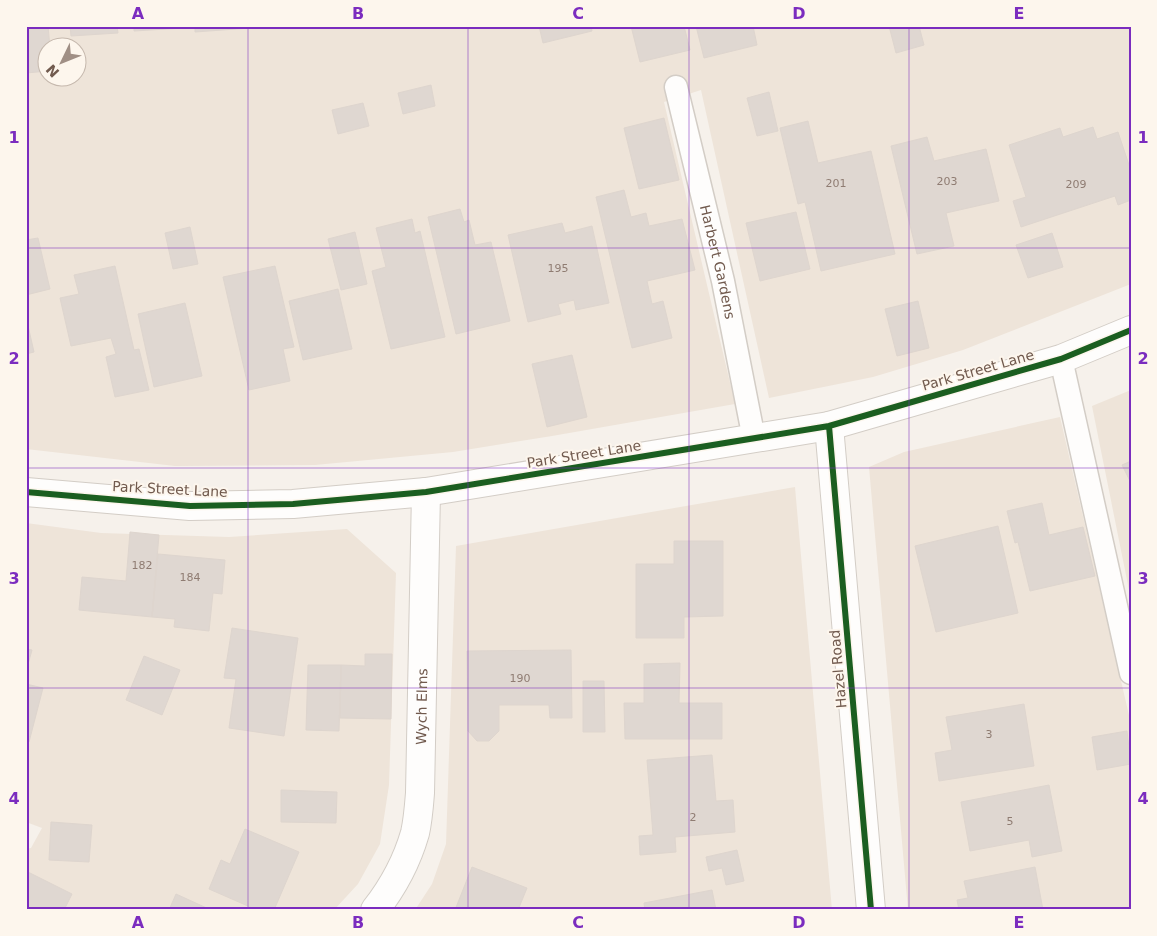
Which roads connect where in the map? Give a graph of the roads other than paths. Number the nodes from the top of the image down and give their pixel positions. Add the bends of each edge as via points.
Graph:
1 (676, 87) dead end
2 (1131, 330) edge
3 (1062, 359) junction
4 (829, 426) junction
5 (754, 439) junction
6 (26, 492) edge
7 (426, 492) junction
8 (1131, 673) edge
9 (375, 910) edge
10 (871, 910) edge

1 - 5 lane, Harbert Gardens via 723,281
2 - 3 street, Park Street Lane
3 - 4 street, Park Street Lane
3 - 8 lane
4 - 5 street, Park Street Lane
4 - 10 street, Hazel Road
5 - 7 street, Park Street Lane
6 - 7 street, Park Street Lane via 190,506 293,504
7 - 9 street, Wych Elms via 420,794 415,832 404,863

